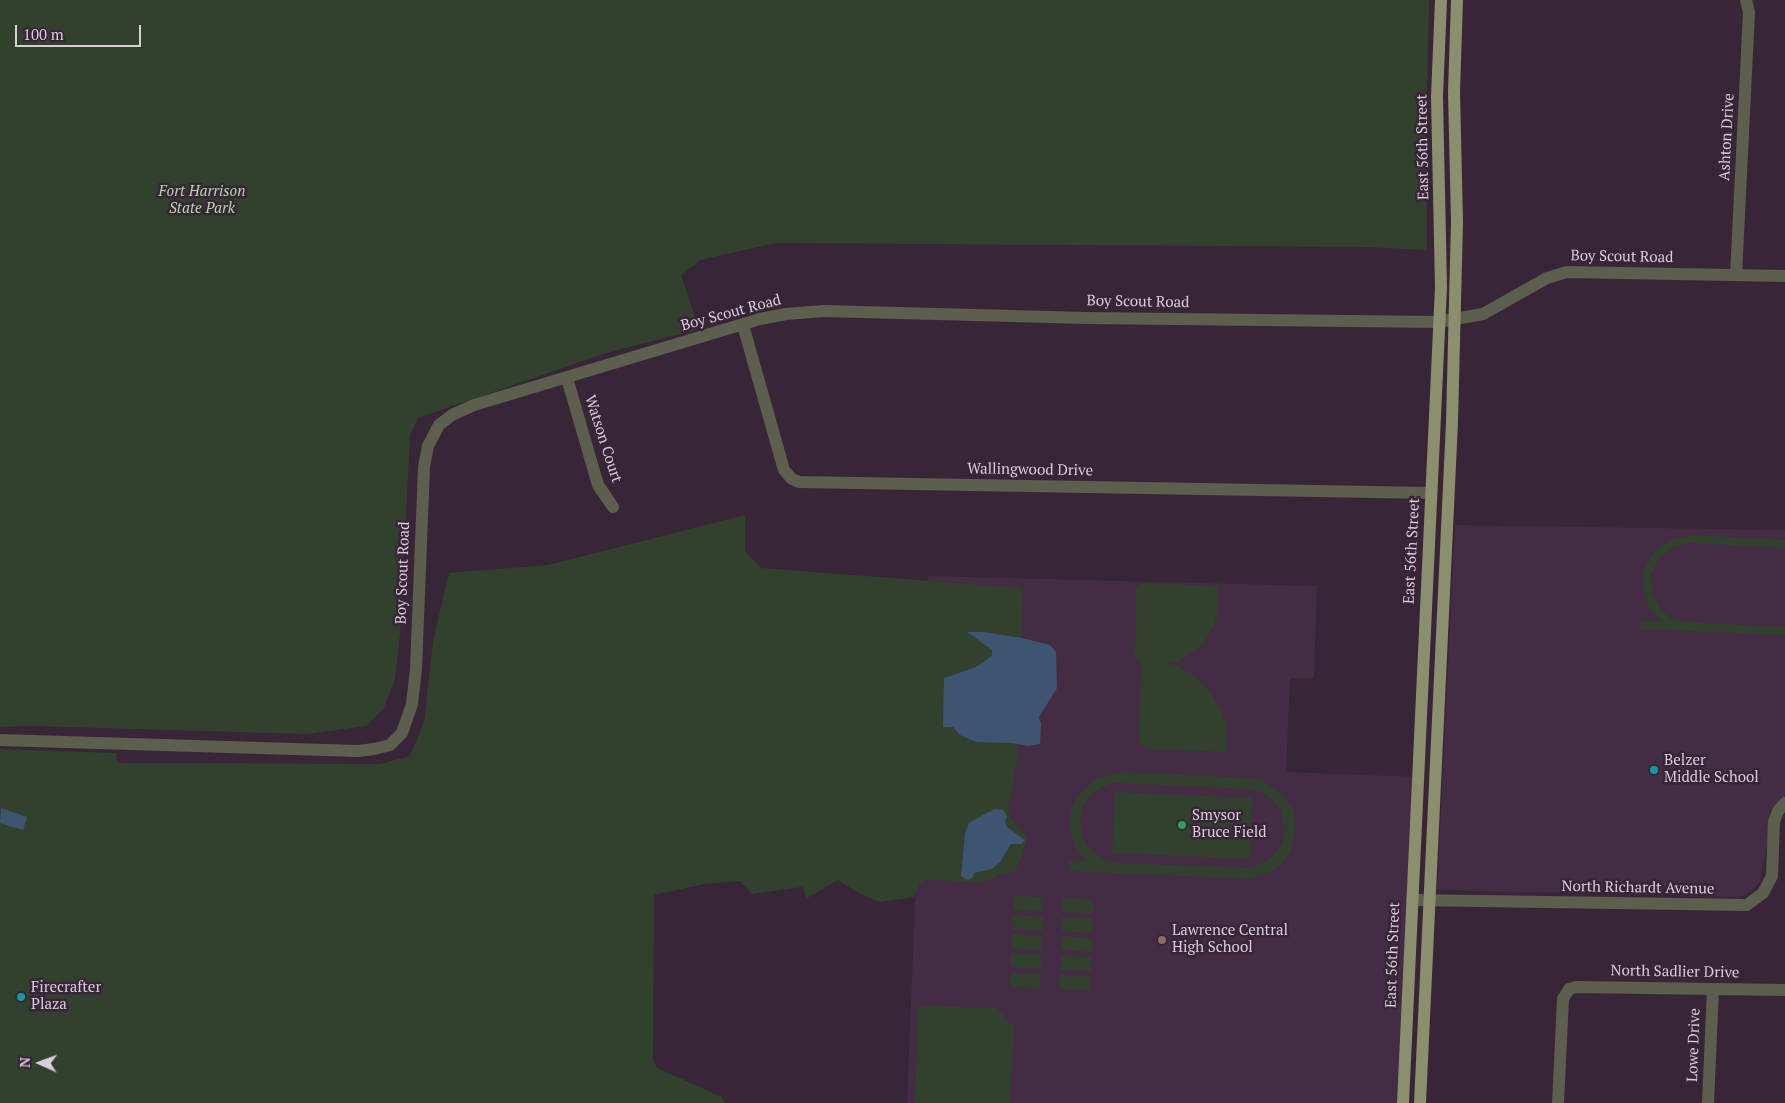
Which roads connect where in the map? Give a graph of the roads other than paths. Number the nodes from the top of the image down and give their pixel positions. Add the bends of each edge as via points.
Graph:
1 (1441, 0) edge
2 (1457, 0) edge
3 (1746, 0) edge
4 (1736, 275) junction
5 (1785, 276) edge
6 (1454, 320) junction
7 (1438, 322) junction
8 (743, 325) junction
9 (567, 378) junction
10 (1431, 493) junction
11 (613, 506) dead end
12 (1424, 624) junction
13 (1441, 625) junction
14 (0, 740) edge
15 (1785, 802) edge
16 (1429, 899) junction
17 (1412, 900) junction
18 (1713, 989) junction
19 (1785, 990) edge
20 (1404, 1103) edge
21 (1420, 1103) edge
22 (1558, 1103) edge
23 (1708, 1103) edge

1 - 7 main road, East 56th Street via 1437,97 1441,225
2 - 6 main road
3 - 4 street, Ashton Drive via 1749,12
4 - 5 street, Boy Scout Road
4 - 6 street, Boy Scout Road via 1567,272 1547,278 1493,310
6 - 7 street, Boy Scout Road
6 - 13 main road
7 - 8 street, Boy Scout Road via 824,312 780,315
7 - 10 main road, East 56th Street
8 - 9 street, Boy Scout Road
8 - 10 street, Wallingwood Drive via 784,470 792,480 799,482
9 - 11 street, Watson Court via 598,485
9 - 14 street, Boy Scout Road via 474,405 444,420 432,437 424,467 414,693 402,733 390,744 358,751
10 - 12 main road, East 56th Street
12 - 13 street
12 - 17 main road, East 56th Street
13 - 16 main road
15 - 16 street, North Richardt Avenue via 1774,822 1772,876 1763,894 1747,905
16 - 17 street, North Richardt Avenue
16 - 21 main road
17 - 20 main road, East 56th Street
18 - 19 street, North Sadlier Drive
18 - 22 street, North Sadlier Drive via 1576,987 1566,992 1562,1002
18 - 23 street, Lowe Drive

